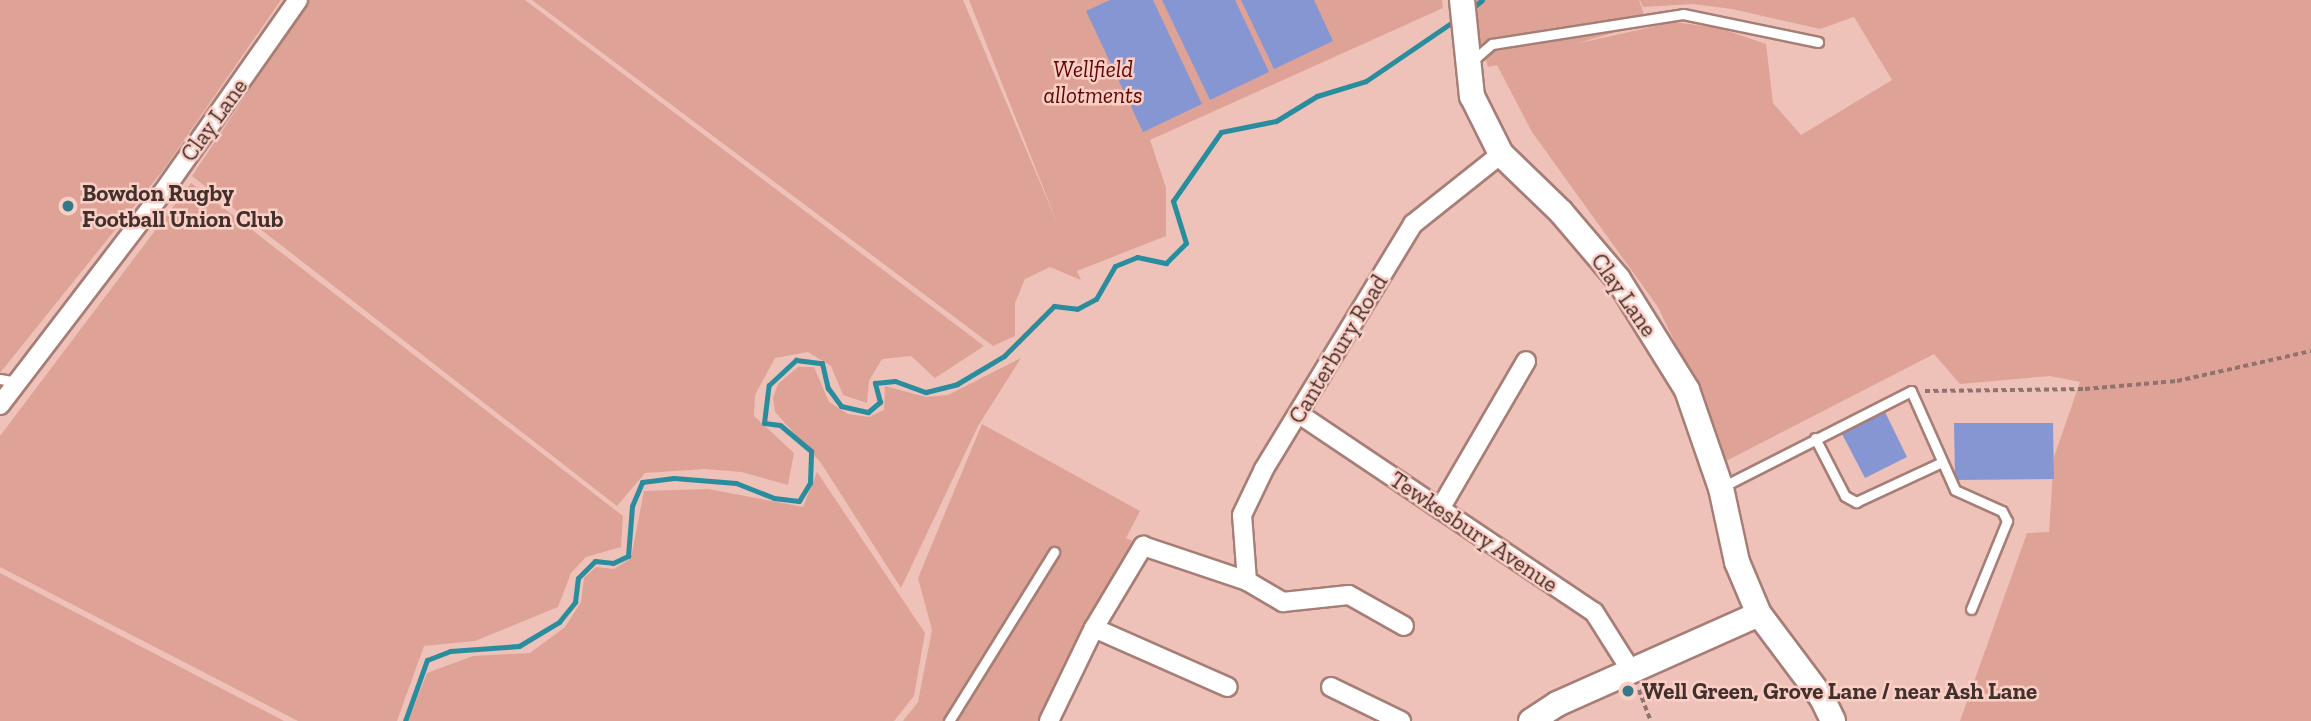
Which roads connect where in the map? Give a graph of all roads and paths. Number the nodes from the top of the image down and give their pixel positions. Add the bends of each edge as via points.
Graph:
1 (298, 0) edge
2 (1462, 3) edge
3 (1818, 42) dead end
4 (1468, 65) junction
5 (1501, 154) junction
6 (2311, 352) edge
7 (1526, 361) dead end
8 (0, 379) edge
9 (19, 382) junction
10 (1911, 391) junction
11 (0, 405) edge
12 (1299, 414) junction
13 (1815, 438) junction
14 (1942, 462) junction
15 (1721, 488) junction
16 (1440, 509) junction
17 (1054, 552) dead end
18 (1247, 581) junction
19 (1971, 609) dead end
20 (1759, 614) junction
21 (1404, 626) dead end
22 (1094, 628) junction
23 (1630, 669) junction
24 (1228, 687) dead end
25 (1331, 687) dead end
26 (949, 721) edge
27 (1049, 721) edge
28 (1401, 721) edge
29 (1531, 721) edge
30 (1651, 721) edge
31 (1833, 721) edge

1 - 9 street, Clay Lane via 163,192
2 - 4 street, Clay Lane
3 - 4 lane via 1683,14 1492,44
4 - 5 street, Clay Lane via 1472,96
5 - 12 street, Canterbury Road via 1413,224
5 - 15 street, Clay Lane via 1561,212 1618,279 1687,390
6 - 10 path via 2164,382 2085,389
7 - 16 street
8 - 9 lane
9 - 11 street, Clay Lane
10 - 13 lane
10 - 14 lane
12 - 16 street, Tewkesbury Avenue
12 - 18 street, Canterbury Road via 1242,515
13 - 14 lane via 1845,496 1856,502
13 - 15 lane
14 - 19 lane via 1955,490 2002,511 2007,521
15 - 20 street, Clay Lane via 1737,562
16 - 23 street, Tewkesbury Avenue via 1594,612
17 - 26 lane
18 - 21 street via 1283,602 1349,595
18 - 22 street via 1143,546
20 - 23 street
20 - 31 street, Clay Lane via 1822,698
22 - 24 street
22 - 27 street
23 - 29 street
23 - 30 path
25 - 28 street

